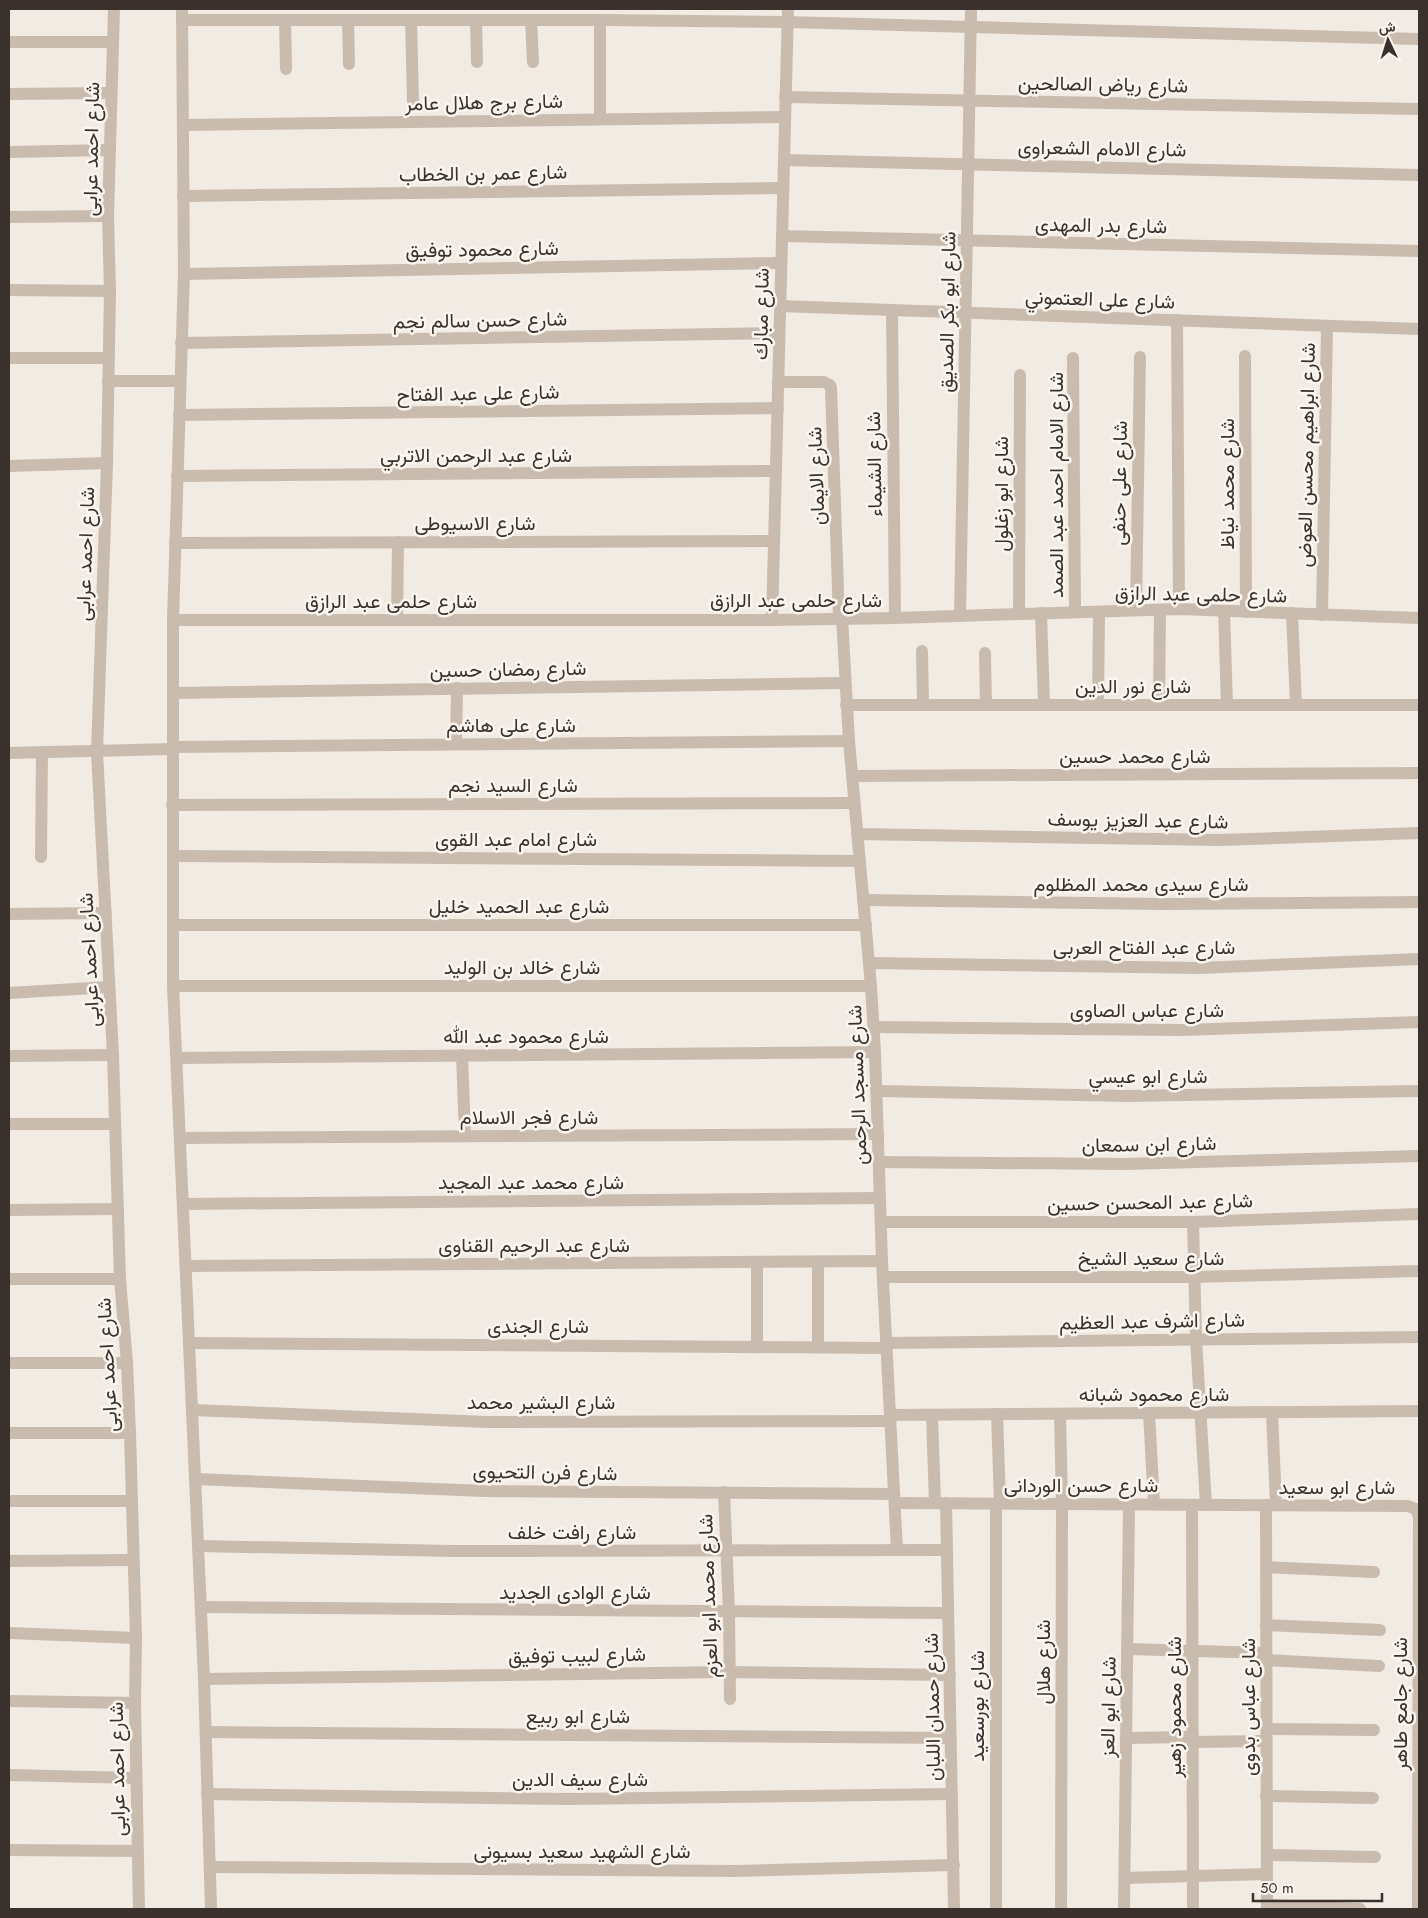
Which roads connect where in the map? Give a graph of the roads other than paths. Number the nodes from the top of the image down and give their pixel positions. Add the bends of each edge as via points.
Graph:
1 (114, 9) edge
2 (788, 9) edge
3 (971, 9) edge
4 (182, 14) edge
5 (285, 20) junction
6 (348, 20) junction
7 (412, 20) junction
8 (476, 20) junction
9 (531, 20) junction
10 (600, 20) junction
11 (788, 22) junction
12 (971, 27) junction
13 (1419, 39) edge
14 (9, 42) edge
15 (113, 42) junction
16 (478, 62) dead end
17 (533, 62) dead end
18 (349, 64) dead end
19 (286, 69) dead end
20 (111, 93) junction
21 (9, 94) edge
22 (786, 97) junction
23 (969, 100) junction
24 (413, 101) dead end
25 (1419, 109) edge
26 (785, 117) junction
27 (600, 119) junction
28 (183, 125) junction
29 (109, 150) junction
30 (9, 152) edge
31 (784, 160) junction
32 (968, 164) junction
33 (1419, 174) edge
34 (783, 188) junction
35 (183, 196) junction
36 (108, 216) junction
37 (9, 218) edge
38 (782, 236) junction
39 (967, 241) junction
40 (1419, 251) edge
41 (781, 262) junction
42 (184, 274) junction
43 (9, 290) edge
44 (110, 291) junction
45 (780, 306) junction
46 (892, 310) junction
47 (965, 312) junction
48 (1177, 320) junction
49 (1327, 326) junction
50 (1419, 329) edge
51 (779, 334) junction
52 (181, 343) junction
53 (1140, 356) dead end
54 (1245, 356) dead end
55 (9, 358) edge
56 (109, 358) junction
57 (1073, 358) dead end
58 (1020, 375) dead end
59 (108, 381) junction
60 (180, 381) junction
61 (778, 382) junction
62 (778, 408) junction
63 (179, 416) junction
64 (107, 463) junction
65 (9, 466) edge
66 (776, 471) junction
67 (177, 476) junction
68 (774, 541) junction
69 (398, 542) junction
70 (175, 543) junction
71 (1179, 609) junction
72 (1136, 610) junction
73 (1160, 610) junction
74 (1224, 611) junction
75 (1075, 612) junction
76 (1099, 612) junction
77 (1246, 612) junction
78 (1041, 613) junction
79 (1020, 614) junction
80 (1292, 614) junction
81 (1322, 614) junction
82 (960, 616) junction
83 (840, 618) junction
84 (895, 618) junction
85 (1419, 618) edge
86 (173, 620) junction
87 (397, 620) junction
88 (772, 620) junction
89 (922, 651) dead end
90 (985, 653) dead end
91 (844, 683) junction
92 (456, 688) junction
93 (173, 693) junction
94 (986, 704) junction
95 (1044, 704) junction
96 (846, 705) junction
97 (923, 705) junction
98 (1098, 705) junction
99 (1159, 705) junction
100 (1227, 705) junction
101 (1296, 705) junction
102 (1419, 705) edge
103 (849, 741) junction
104 (456, 744) junction
105 (173, 748) junction
106 (42, 752) junction
107 (97, 752) junction
108 (9, 753) edge
109 (1419, 772) edge
110 (852, 776) junction
111 (854, 803) junction
112 (172, 805) junction
113 (1419, 833) edge
114 (857, 834) junction
115 (173, 856) junction
116 (41, 857) dead end
117 (860, 861) junction
118 (864, 900) junction
119 (1419, 902) edge
120 (106, 913) junction
121 (9, 914) edge
122 (173, 925) junction
123 (866, 925) junction
124 (1419, 959) edge
125 (869, 964) junction
126 (174, 986) junction
127 (872, 986) junction
128 (109, 988) junction
129 (9, 993) edge
130 (1419, 1022) edge
131 (874, 1027) junction
132 (875, 1052) junction
133 (113, 1055) junction
134 (462, 1055) junction
135 (9, 1056) edge
136 (176, 1058) junction
137 (1419, 1091) edge
138 (877, 1092) junction
139 (9, 1124) edge
140 (115, 1124) junction
141 (878, 1134) junction
142 (465, 1136) junction
143 (180, 1138) junction
144 (1419, 1156) edge
145 (879, 1162) junction
146 (880, 1198) junction
147 (183, 1204) junction
148 (118, 1209) junction
149 (9, 1210) edge
150 (1419, 1214) edge
151 (881, 1222) junction
152 (1193, 1222) junction
153 (882, 1261) junction
154 (757, 1262) junction
155 (818, 1262) junction
156 (186, 1266) junction
157 (1419, 1271) edge
158 (883, 1277) junction
159 (1194, 1277) junction
160 (9, 1279) edge
161 (120, 1279) junction
162 (1419, 1337) edge
163 (1196, 1339) junction
164 (189, 1343) junction
165 (886, 1346) junction
166 (757, 1347) junction
167 (818, 1347) junction
168 (9, 1363) edge
169 (127, 1363) junction
170 (192, 1410) junction
171 (1419, 1411) edge
172 (1272, 1412) junction
173 (1149, 1413) junction
174 (1200, 1413) junction
175 (997, 1414) junction
176 (1060, 1414) junction
177 (932, 1415) junction
178 (890, 1418) junction
179 (9, 1433) edge
180 (130, 1433) junction
181 (195, 1479) junction
182 (724, 1492) junction
183 (894, 1498) junction
184 (9, 1501) edge
185 (132, 1501) junction
186 (941, 1503) junction
187 (998, 1503) junction
188 (1062, 1504) junction
189 (1129, 1504) junction
190 (1154, 1504) junction
191 (1192, 1505) junction
192 (1206, 1505) junction
193 (1271, 1505) junction
194 (1408, 1506) joint
195 (198, 1546) junction
196 (726, 1550) junction
197 (897, 1550) junction
198 (947, 1550) junction
199 (133, 1560) junction
200 (9, 1561) edge
201 (1266, 1567) junction
202 (1374, 1572) dead end
203 (201, 1607) junction
204 (729, 1612) junction
205 (948, 1613) junction
206 (1266, 1624) junction
207 (1380, 1630) dead end
208 (9, 1633) edge
209 (136, 1638) junction
210 (1127, 1649) junction
211 (1193, 1651) junction
212 (1266, 1657) junction
213 (1379, 1666) dead end
214 (730, 1672) junction
215 (950, 1675) junction
216 (204, 1678) junction
217 (1419, 1679) edge
218 (730, 1699) dead end
219 (9, 1701) edge
220 (134, 1703) junction
221 (1374, 1730) dead end
222 (206, 1732) junction
223 (1266, 1735) junction
224 (951, 1738) junction
225 (1126, 1738) junction
226 (1193, 1739) junction
227 (9, 1776) edge
228 (136, 1778) junction
229 (207, 1794) junction
230 (952, 1794) junction
231 (1266, 1796) junction
232 (1372, 1798) dead end
233 (1419, 1840) edge
234 (9, 1850) edge
235 (137, 1851) junction
236 (1267, 1855) junction
237 (1375, 1856) dead end
238 (954, 1866) junction
239 (210, 1867) junction
240 (1419, 1872) edge
241 (1266, 1874) junction
242 (1194, 1876) junction
243 (1125, 1878) junction
244 (1267, 1907) edge
245 (139, 1909) edge
246 (211, 1909) edge
247 (954, 1909) edge
248 (996, 1909) edge
249 (1061, 1909) edge
250 (1124, 1909) edge
251 (1193, 1909) edge
252 (1360, 1909) edge
253 (1418, 1909) edge

1 - 15 street, شارع احمد عرابى
2 - 11 street, شارع مبارك
3 - 12 street, شارع ابو بكر الصديق
4 - 5 street
4 - 28 street
5 - 6 street
5 - 19 street
6 - 7 street
6 - 18 street
7 - 8 street
7 - 24 street
8 - 9 street
8 - 16 street
9 - 10 street
9 - 17 street
10 - 11 street
10 - 27 street
11 - 12 street
11 - 22 street, شارع مبارك
12 - 13 street
12 - 23 street, شارع ابو بكر الصديق
14 - 15 street
15 - 20 street, شارع احمد عرابى
20 - 21 street
20 - 29 street, شارع احمد عرابى
22 - 23 street, شارع رياض الصالحين
22 - 26 street, شارع مبارك
23 - 25 street, شارع رياض الصالحين
23 - 32 street, شارع ابو بكر الصديق
26 - 27 street, شارع برج هلال عامر
26 - 31 street, شارع مبارك
27 - 28 street, شارع برج هلال عامر
28 - 35 street
29 - 30 street
29 - 36 street, شارع احمد عرابى
31 - 32 street, شارع الامام الشعراوى
31 - 34 street, شارع مبارك
32 - 33 street, شارع الامام الشعراوى
32 - 39 street, شارع ابو بكر الصديق
34 - 35 street, شارع عمر بن الخطاب
34 - 38 street, شارع مبارك
35 - 42 street
36 - 37 street
36 - 44 street, شارع احمد عرابى
38 - 39 street, شارع بدر المهدى
38 - 41 street, شارع مبارك
39 - 40 street, شارع بدر المهدى
39 - 47 street, شارع ابو بكر الصديق
41 - 42 street, شارع محمود توفيق
41 - 45 street, شارع مبارك
42 - 52 street
43 - 44 street
44 - 56 street, شارع احمد عرابى
45 - 46 street, شارع على العتموني
45 - 51 street, شارع مبارك
46 - 47 street, شارع على العتموني
46 - 84 street, شارع الشيماء
47 - 48 street, شارع على العتموني
47 - 82 street, شارع ابو بكر الصديق
48 - 49 street, شارع على العتموني
48 - 71 street
49 - 50 street, شارع على العتموني
49 - 81 street, شارع ابراهيم محسن العوض
51 - 52 street, شارع حسن سالم نجم
51 - 61 street, شارع مبارك
52 - 60 street
53 - 72 street, شارع على حنفى
54 - 77 street, شارع محمد نياظ
55 - 56 street
56 - 59 street, شارع احمد عرابى
57 - 75 street, شارع الامام احمد عبد الصمد
58 - 79 street, شارع ابو زغلول
59 - 60 street
59 - 64 street, شارع احمد عرابى
60 - 63 street
61 - 62 street, شارع مبارك
61 - 83 street, شارع الايمان via 824,382 831,388
62 - 63 street, شارع على عبد الفتاح
62 - 66 street, شارع مبارك
63 - 67 street
64 - 65 street
64 - 107 street, شارع احمد عرابى
66 - 67 street, شارع عبد الرحمن الاتربي
66 - 68 street, شارع مبارك
67 - 70 street
68 - 69 street, شارع الاسيوطى
68 - 88 street, شارع مبارك
69 - 70 street, شارع الاسيوطى
69 - 87 street
70 - 86 street
71 - 73 street, شارع حلمى عبد الرازق
71 - 74 street, شارع حلمى عبد الرازق
72 - 73 street, شارع حلمى عبد الرازق
72 - 76 street, شارع حلمى عبد الرازق
73 - 99 street
74 - 77 street, شارع حلمى عبد الرازق
74 - 100 street
75 - 76 street, شارع حلمى عبد الرازق
75 - 78 street, شارع حلمى عبد الرازق
76 - 98 street
77 - 80 street, شارع حلمى عبد الرازق
78 - 79 street, شارع حلمى عبد الرازق
78 - 95 street
79 - 82 street, شارع حلمى عبد الرازق
80 - 81 street, شارع حلمى عبد الرازق
80 - 101 street
81 - 85 street, شارع حلمى عبد الرازق
82 - 84 street, شارع حلمى عبد الرازق
83 - 84 street, شارع حلمى عبد الرازق
83 - 88 street, شارع حلمى عبد الرازق
83 - 91 street, شارع مسجد الرحمن
86 - 87 street, شارع حلمى عبد الرازق
86 - 93 street
87 - 88 street, شارع حلمى عبد الرازق
89 - 97 street
90 - 94 street
91 - 92 street, شارع رمضان حسين
91 - 96 street, شارع مسجد الرحمن
92 - 93 street, شارع رمضان حسين
92 - 104 street
93 - 105 street
94 - 95 street, شارع نور الدين
94 - 97 street, شارع نور الدين
95 - 98 street, شارع نور الدين
96 - 97 street, شارع نور الدين
96 - 103 street, شارع مسجد الرحمن
98 - 99 street, شارع نور الدين
99 - 100 street, شارع نور الدين
100 - 101 street, شارع نور الدين
101 - 102 street, شارع نور الدين
103 - 104 street, شارع على هاشم
103 - 110 street, شارع مسجد الرحمن
104 - 105 street, شارع على هاشم
105 - 107 street, شارع على هاشم
105 - 112 street
106 - 107 street, شارع على هاشم
106 - 108 street, شارع على هاشم
106 - 116 street
107 - 120 street, شارع احمد عرابى
109 - 110 street, شارع محمد حسين
110 - 111 street, شارع مسجد الرحمن
111 - 112 street, شارع السيد نجم
111 - 114 street, شارع مسجد الرحمن
112 - 115 street
113 - 114 street, شارع عبد العزيز يوسف via 1220,840
114 - 117 street, شارع مسجد الرحمن
115 - 117 street, شارع امام عبد القوى
115 - 122 street
117 - 118 street, شارع مسجد الرحمن
118 - 119 street, شارع سيدى محمد المظلوم via 1163,904
118 - 123 street, شارع مسجد الرحمن
120 - 121 street
120 - 128 street, شارع احمد عرابى
122 - 123 street, شارع عبد الحميد خليل
122 - 126 street
123 - 125 street, شارع مسجد الرحمن
124 - 125 street, شارع عبد الفتاح العربى via 1199,968
125 - 127 street, شارع مسجد الرحمن
126 - 127 street, شارع خالد بن الوليد
126 - 136 street
127 - 131 street, شارع مسجد الرحمن
128 - 129 street
128 - 133 street, شارع احمد عرابى
130 - 131 street, شارع عباس الصاوى via 1182,1030
131 - 132 street, شارع مسجد الرحمن
132 - 134 street, شارع محمود عبد الله
132 - 138 street, شارع مسجد الرحمن
133 - 135 street
133 - 140 street, شارع احمد عرابى
134 - 136 street, شارع محمود عبد الله
134 - 142 street
136 - 143 street
137 - 138 street, شارع ابو عيسي via 1128,1096
138 - 141 street, شارع مسجد الرحمن
139 - 140 street
140 - 148 street, شارع احمد عرابى
141 - 142 street, شارع فجر الاسلام
141 - 145 street, شارع مسجد الرحمن
142 - 143 street, شارع فجر الاسلام
143 - 147 street
144 - 145 street, شارع ابن سمعان via 1125,1164
145 - 146 street, شارع مسجد الرحمن
146 - 147 street, شارع محمد عبد المجيد
146 - 151 street, شارع مسجد الرحمن
147 - 156 street
148 - 149 street
148 - 161 street, شارع احمد عرابى
150 - 152 street, شارع عبد المحسن حسين
151 - 152 street, شارع عبد المحسن حسين
151 - 153 street, شارع مسجد الرحمن
152 - 159 street
153 - 155 street, شارع عبد الرحيم القناوى
153 - 158 street, شارع مسجد الرحمن
154 - 155 street, شارع عبد الرحيم القناوى
154 - 156 street, شارع عبد الرحيم القناوى
154 - 166 street
155 - 167 street
156 - 164 street
157 - 159 street, شارع سعيد الشيخ
158 - 159 street, شارع سعيد الشيخ
158 - 165 street, شارع مسجد الرحمن
159 - 163 street
160 - 161 street
161 - 169 street, شارع احمد عرابى
162 - 163 street, شارع اشرف عبد العظيم
163 - 165 street, شارع اشرف عبد العظيم
163 - 174 street
164 - 166 street, شارع الجندى
164 - 170 street
165 - 167 street, شارع الجندى
165 - 178 street, شارع مسجد الرحمن
166 - 167 street, شارع الجندى
168 - 169 street
169 - 180 street, شارع احمد عرابى
170 - 178 street, شارع البشير محمد via 487,1422
170 - 181 street
171 - 172 street, شارع محمود شبانه
172 - 174 street, شارع محمود شبانه
172 - 193 street, شارع عباس بدوى
173 - 174 street, شارع محمود شبانه
173 - 176 street, شارع محمود شبانه
173 - 190 street
174 - 192 street
175 - 176 street, شارع محمود شبانه
175 - 177 street, شارع محمود شبانه
175 - 187 street, شارع بورسعيد
176 - 188 street, شارع هلال
177 - 178 street, شارع محمود شبانه
177 - 186 street, شارع حمدان اللبان
178 - 183 street, شارع مسجد الرحمن
179 - 180 street
180 - 185 street, شارع احمد عرابى
181 - 182 street, شارع فرن التحيوى via 484,1491
181 - 195 street
182 - 183 street, شارع فرن التحيوى
182 - 196 street, شارع محمد ابو العزم
183 - 186 street, شارع حسن الوردانى
183 - 197 street, شارع مسجد الرحمن
184 - 185 street
185 - 199 street, شارع احمد عرابى
186 - 187 street, شارع حسن الوردانى
186 - 198 street, شارع حمدان اللبان
187 - 188 street, شارع حسن الوردانى
187 - 248 street, شارع بورسعيد
188 - 189 street, شارع حسن الوردانى
188 - 249 street, شارع هلال
189 - 190 street, شارع حسن الوردانى
189 - 210 street, شارع ابو العز
190 - 191 street, شارع حسن الوردانى
191 - 192 street, شارع حسن الوردانى
191 - 211 street, شارع محمود زهير
192 - 193 street, شارع حسن الوردانى
193 - 194 street, شارع ابو سعيد
193 - 201 street, شارع عباس بدوى
194 - 217 street, شارع جامع طاهر via 1416,1509 1419,1517
195 - 196 street, شارع رافت خلف via 454,1551
195 - 203 street
196 - 197 street, شارع رافت خلف
196 - 204 street, شارع محمد ابو العزم
197 - 198 street, شارع رافت خلف
198 - 205 street, شارع حمدان اللبان
199 - 200 street
199 - 209 street, شارع احمد عرابى
201 - 202 street
201 - 206 street, شارع عباس بدوى
203 - 204 street, شارع الوادى الجديد
203 - 216 street
204 - 205 street, شارع الوادى الجديد
204 - 214 street, شارع محمد ابو العزم
205 - 215 street, شارع حمدان اللبان
206 - 207 street
206 - 212 street, شارع عباس بدوى
208 - 209 street
209 - 220 street, شارع احمد عرابى
210 - 211 street
210 - 225 street, شارع ابو العز
211 - 212 street
211 - 226 street, شارع محمود زهير
212 - 213 street
212 - 223 street, شارع عباس بدوى
214 - 215 street, شارع لبيب توفيق
214 - 216 street, شارع لبيب توفيق
214 - 218 street, شارع محمد ابو العزم
215 - 224 street, شارع حمدان اللبان
216 - 222 street
217 - 233 street, شارع جامع طاهر
219 - 220 street
220 - 228 street, شارع احمد عرابى
221 - 223 street
222 - 224 street, شارع ابو ربيع
222 - 229 street
223 - 226 street
223 - 231 street, شارع عباس بدوى
224 - 230 street, شارع حمدان اللبان
225 - 226 street
225 - 243 street, شارع ابو العز
226 - 242 street, شارع محمود زهير
227 - 228 street
228 - 235 street, شارع احمد عرابى
229 - 230 street, شارع سيف الدين via 568,1799
229 - 239 street
230 - 238 street, شارع حمدان اللبان
231 - 232 street
231 - 236 street, شارع عباس بدوى
233 - 240 street, شارع جامع طاهر
234 - 235 street
235 - 245 street, شارع احمد عرابى
236 - 237 street
236 - 241 street, شارع عباس بدوى
238 - 239 street, شارع الشهيد سعيد بسيونى via 736,1871
238 - 247 street, شارع حمدان اللبان
239 - 246 street
240 - 253 street, شارع جامع طاهر
241 - 242 street
241 - 244 street, شارع عباس بدوى
242 - 243 street
242 - 251 street, شارع محمود زهير
243 - 250 street, شارع ابو العز
244 - 252 street

